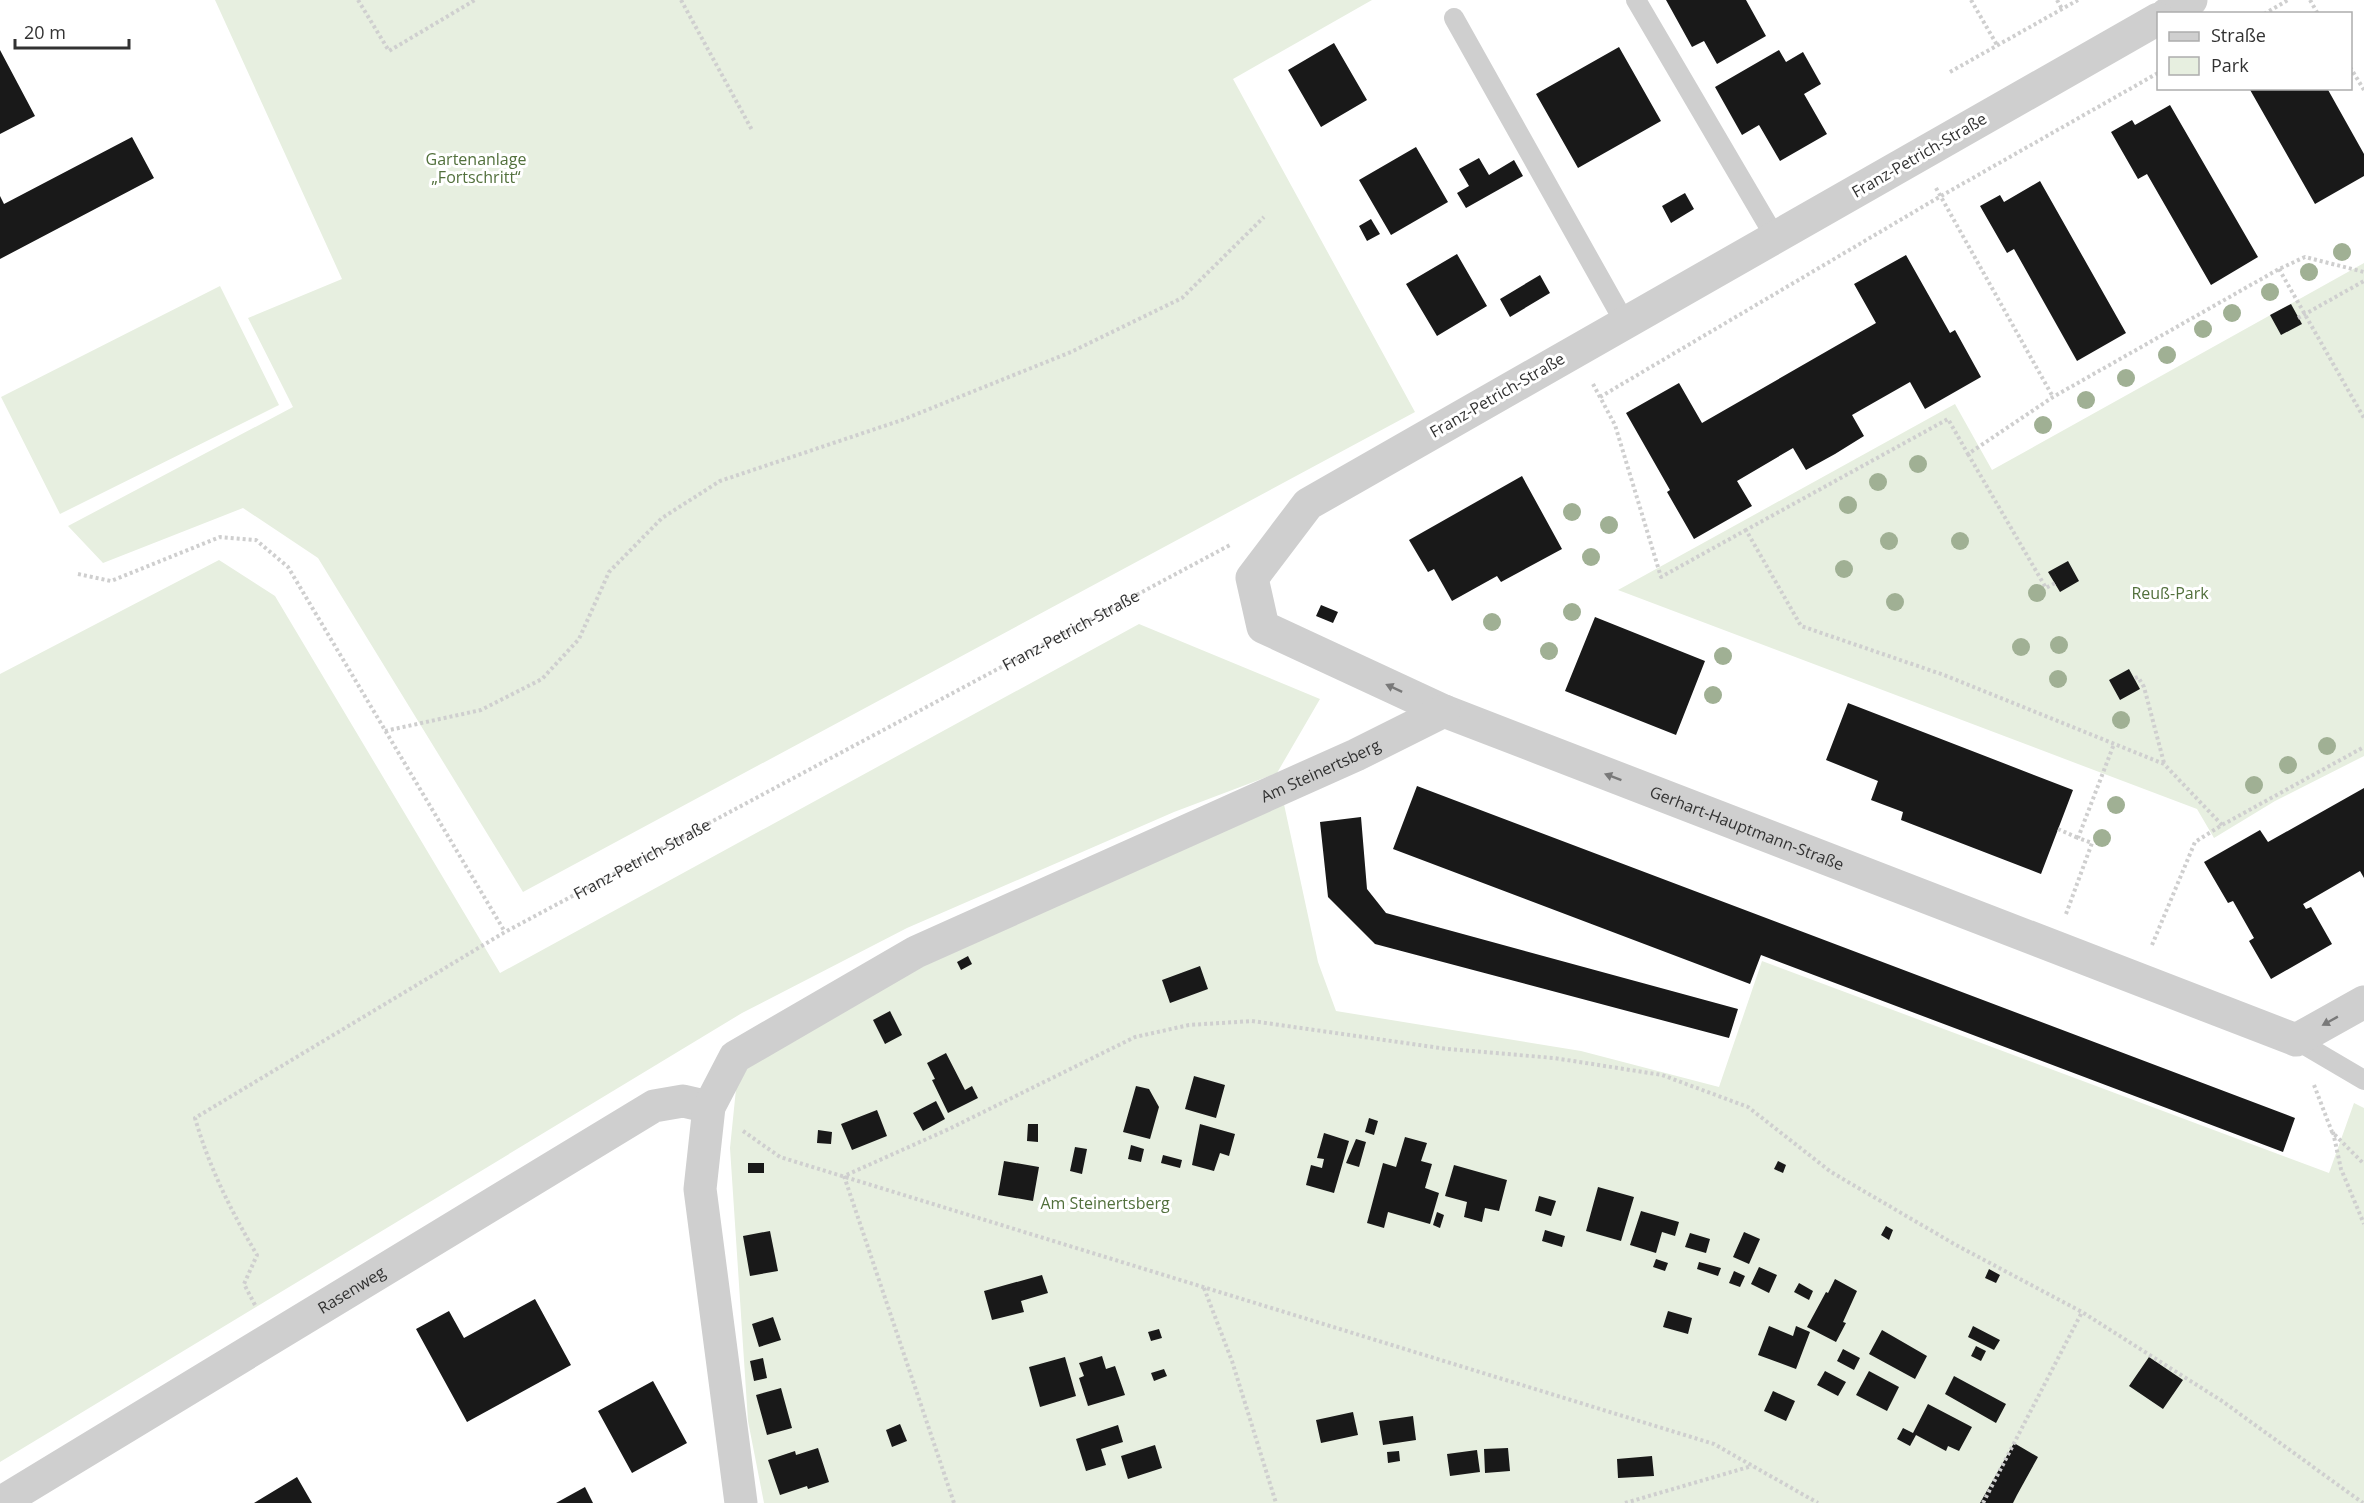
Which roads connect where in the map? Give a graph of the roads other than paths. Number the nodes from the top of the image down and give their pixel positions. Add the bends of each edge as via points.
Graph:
1 (1636, 0) edge
2 (2191, 0) edge
3 (2171, 12) edge
4 (1454, 18) dead end
5 (2157, 20) edge
6 (1775, 237) junction
7 (1624, 323) junction
8 (1308, 504) joint
9 (1444, 711) junction
10 (2364, 1002) edge
11 (2296, 1040) junction
12 (2364, 1080) edge
13 (709, 1107) junction
14 (0, 1503) edge
15 (741, 1503) edge

1 - 6 lane
2 - 3 street
4 - 7 lane
5 - 6 street, Franz-Petrich-Straße
6 - 7 street, Franz-Petrich-Straße
7 - 8 street, Franz-Petrich-Straße
9 -> 8 street, Gerhart-Hauptmann-Straße via 1263,627 1252,578
11 -> 9 street, Gerhart-Hauptmann-Straße
9 - 13 street, Am Steinertsberg via 1356,755 915,952 735,1057
10 -> 11 street
11 - 12 lane
13 - 14 street, Rasenweg via 683,1101 654,1106
13 - 15 street, Am Steinertsberg via 700,1189

